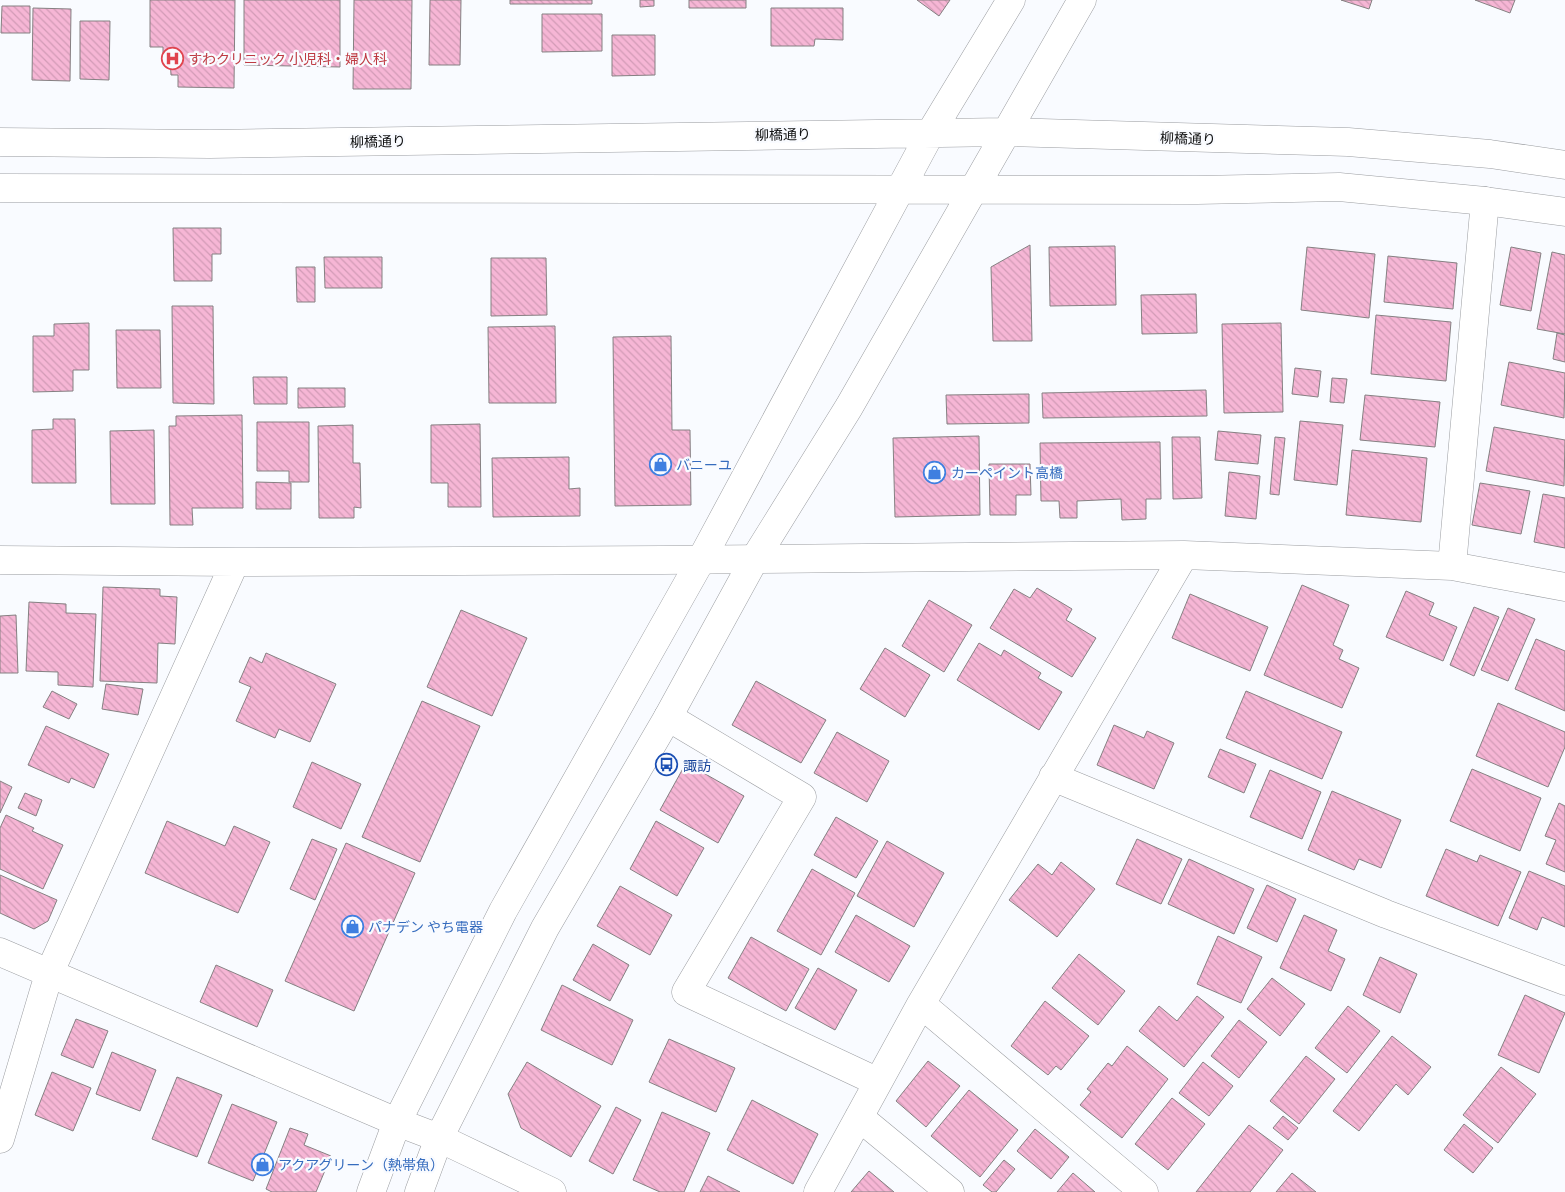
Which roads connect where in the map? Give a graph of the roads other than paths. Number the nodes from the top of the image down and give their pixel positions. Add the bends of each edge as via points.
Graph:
1 (1011, 0) edge
2 (1082, 0) edge
3 (931, 132) junction
4 (1005, 132) junction
5 (0, 142) edge
6 (1565, 165) edge
7 (0, 188) edge
8 (903, 188) junction
9 (975, 190) junction
10 (1485, 201) junction
11 (1565, 212) edge
12 (1184, 554) junction
13 (0, 560) edge
14 (702, 560) junction
15 (754, 560) junction
16 (235, 562) junction
17 (1452, 566) junction
18 (1565, 587) edge
19 (668, 717) junction
20 (1053, 777) junction
21 (0, 952) edge
22 (49, 974) junction
23 (1565, 981) edge
24 (921, 1004) junction
25 (878, 1082) junction
26 (859, 1118) junction
27 (397, 1122) junction
28 (439, 1138) junction
29 (0, 1139) edge
30 (371, 1192) edge
31 (419, 1192) edge
32 (552, 1192) edge
33 (818, 1192) edge
34 (950, 1192) edge
35 (1144, 1192) edge

1 - 3 street
2 - 4 street
3 - 4 street, 柳橋通り
3 - 5 street, 柳橋通り via 210,144
3 - 8 street
4 - 6 street, 柳橋通り via 1348,142 1490,154
4 - 9 street
7 - 8 street
8 - 9 street
8 - 14 street
9 - 10 street via 1339,187
9 - 15 street via 849,408
10 - 11 street
10 - 17 street
12 - 15 street
12 - 17 street
12 - 20 street
13 - 16 street
14 - 15 street
14 - 16 street
14 - 27 street via 503,911
15 - 19 street
16 - 22 street
17 - 18 street
19 - 25 street via 802,797 686,992
19 - 28 street via 544,928
20 - 23 street via 1386,914
20 - 24 street
21 - 22 street
22 - 27 street
22 - 29 street
24 - 25 street
24 - 35 street
25 - 26 street
26 - 33 street
26 - 34 street
27 - 28 street
27 - 30 street
28 - 31 street
28 - 32 street

